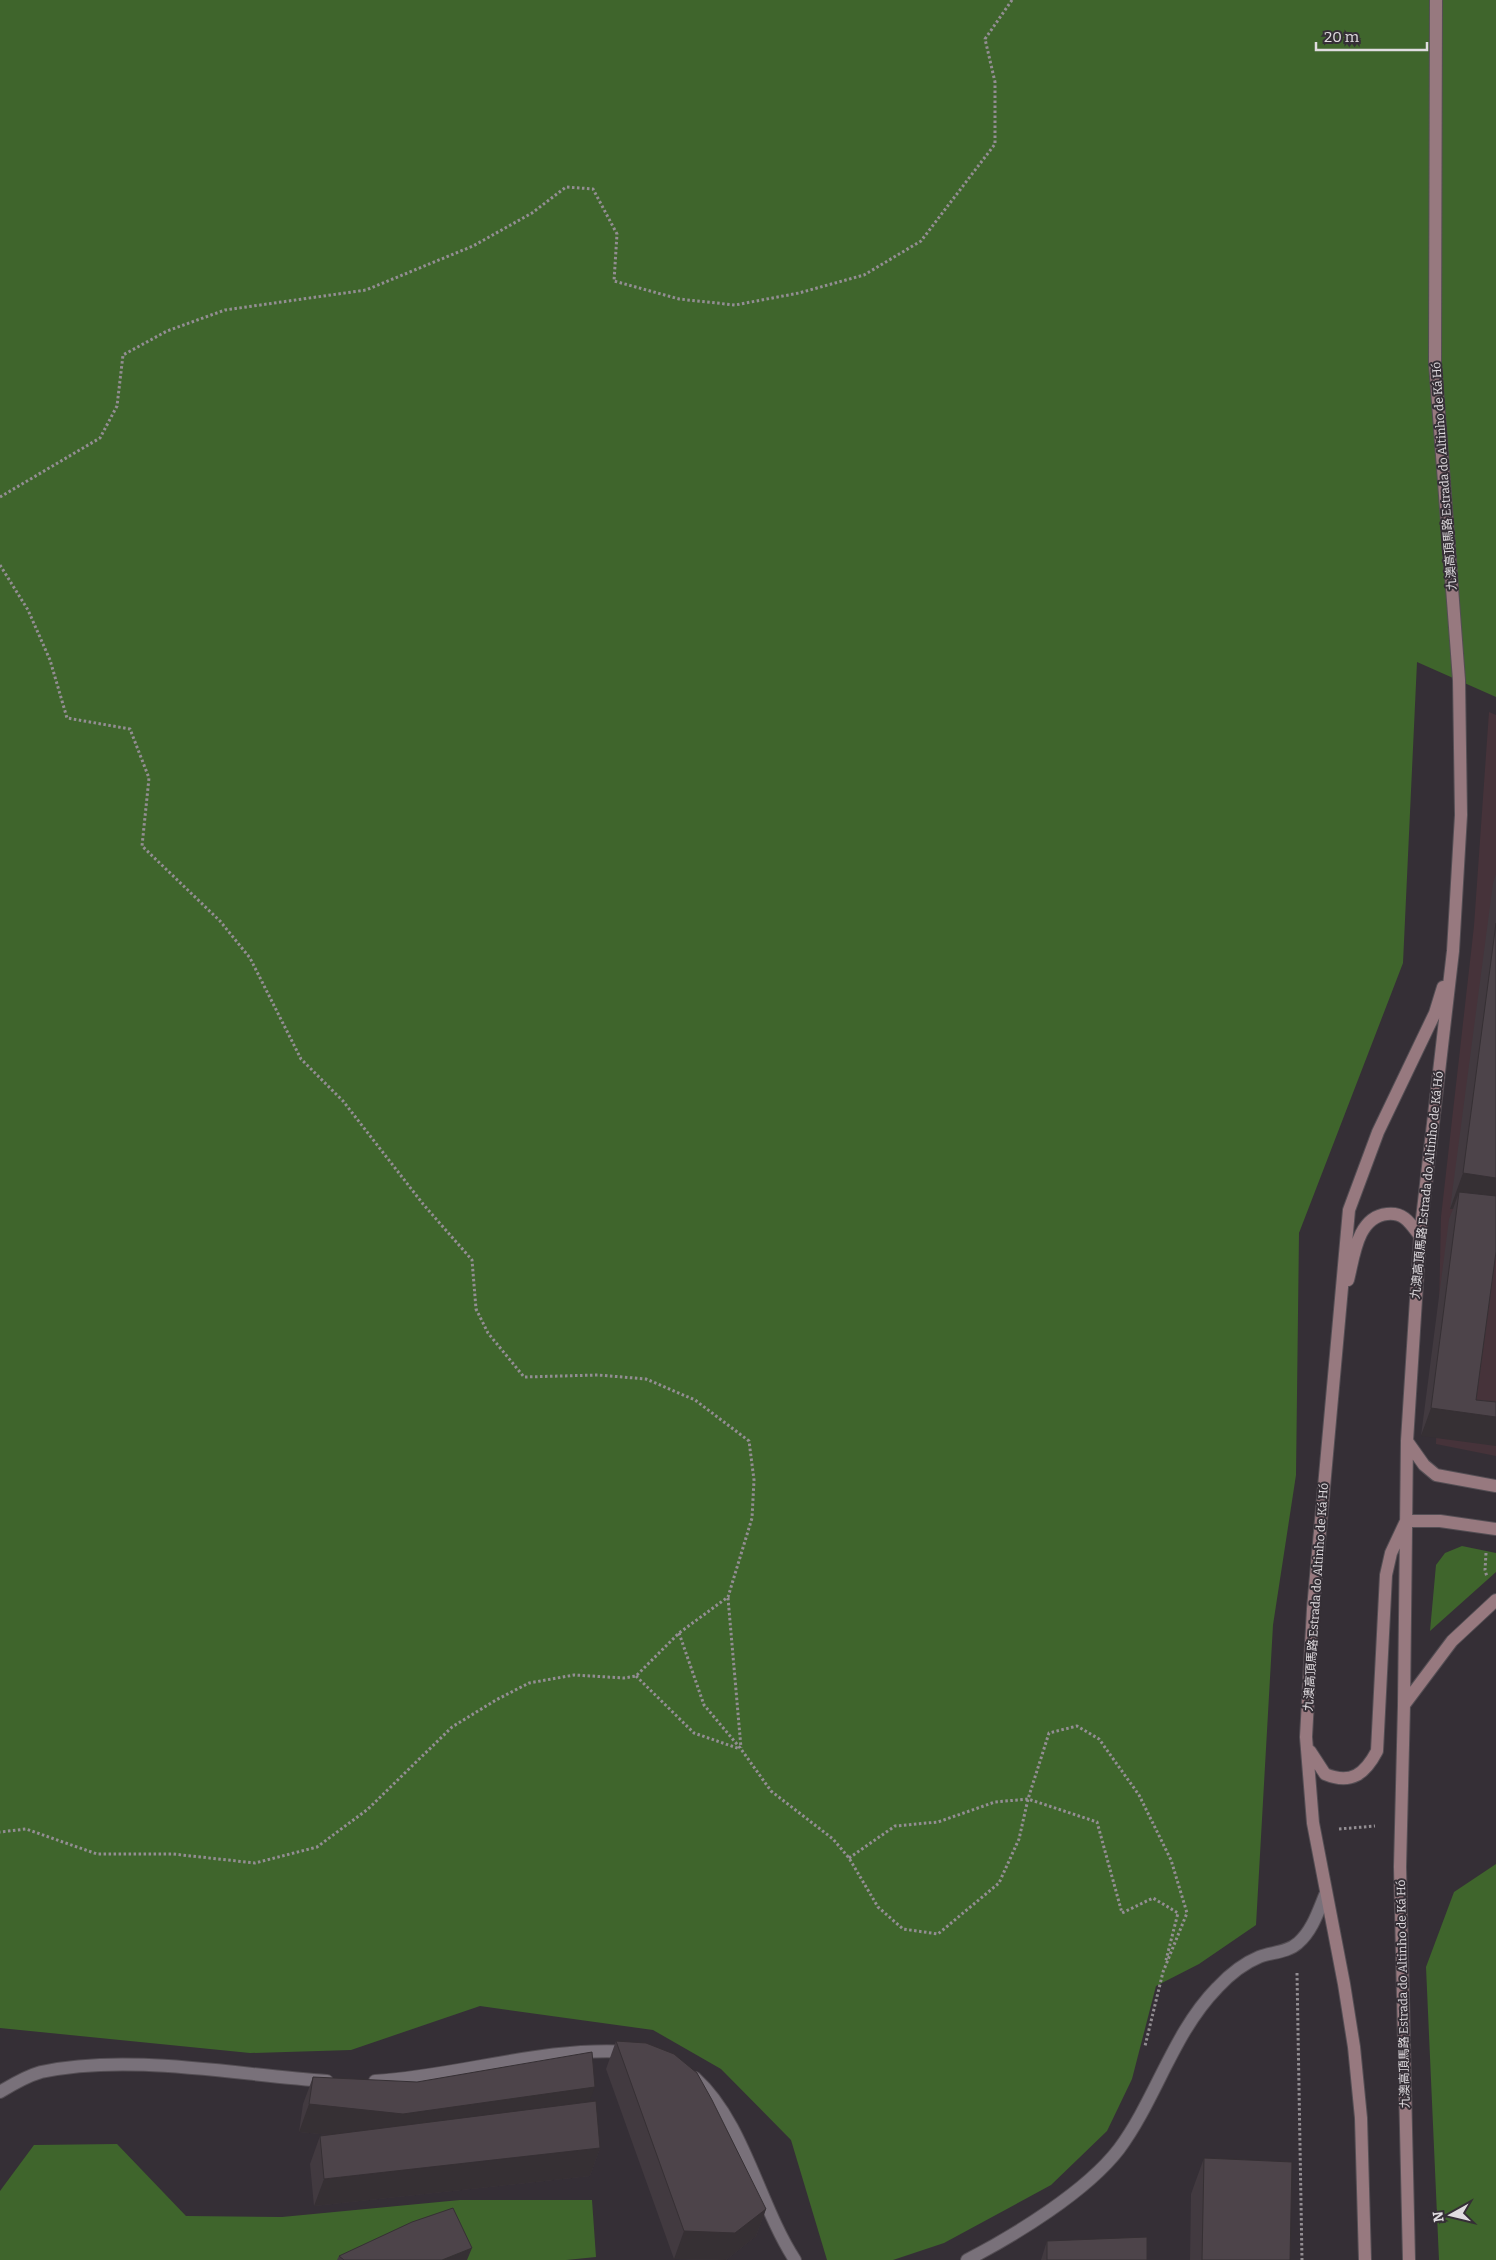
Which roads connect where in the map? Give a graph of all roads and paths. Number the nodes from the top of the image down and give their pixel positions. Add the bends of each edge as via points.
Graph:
1 (1012, 0) edge
2 (1436, 0) edge
3 (0, 497) edge
4 (0, 566) edge
5 (1453, 951) junction
6 (1420, 1236) junction
7 (1338, 1322) junction
8 (1407, 1441) junction
9 (1496, 1486) edge
10 (1406, 1521) junction
11 (1492, 1528) edge
12 (728, 1597) junction
13 (1495, 1600) edge
14 (679, 1633) junction
15 (636, 1676) junction
16 (1404, 1705) junction
17 (1307, 1746) junction
18 (741, 1749) junction
19 (1028, 1799) junction
20 (1401, 1824) junction
21 (1314, 1830) junction
22 (0, 1832) edge
23 (849, 1858) junction
24 (1326, 1895) junction
25 (1296, 1944) junction
26 (1163, 1972) junction
27 (645, 2053) edge
28 (688, 2071) edge
29 (341, 2081) edge
30 (364, 2082) edge
31 (1155, 2082) junction
32 (0, 2092) edge
33 (781, 2239) junction
34 (785, 2260) edge
35 (795, 2260) edge
36 (967, 2260) edge
37 (1302, 2260) edge
38 (1365, 2260) edge
39 (1409, 2260) edge

1 - 3 path via 985,39 995,82 994,144 921,241 864,274 799,293 735,305 679,299 614,281 617,234 593,189 566,187 532,213 472,246 366,290 225,310 167,331 123,355 116,406 100,438
2 - 5 main road, 九澳高頂馬路 Estrada do Altinho de Ká Hó via 1435,363 1460,680 1460,815
4 - 12 path via 28,610 50,660 67,718 130,729 149,778 142,846 226,928 250,958 301,1059 343,1101 423,1204 472,1260 476,1309 488,1333 524,1377 598,1375 646,1379 695,1400 750,1441 754,1480 752,1518
5 - 6 main road, 九澳高頂馬路 Estrada do Altinho de Ká Hó
5 - 7 main road, 九澳高頂馬路 Estrada do Altinho de Ká Hó via 1435,1013 1378,1132 1350,1210
6 - 7 main road via 1407,1218 1397,1213 1380,1215 1368,1222 1357,1240
6 - 8 main road, 九澳高頂馬路 Estrada do Altinho de Ká Hó
7 - 17 main road, 九澳高頂馬路 Estrada do Altinho de Ká Hó via 1313,1609
8 - 9 main road via 1424,1465 1436,1475
8 - 10 main road, 九澳高頂馬路 Estrada do Altinho de Ká Hó
10 - 11 main road
10 - 16 main road, 九澳高頂馬路 Estrada do Altinho de Ká Hó
10 - 17 main road via 1391,1553 1386,1575 1376,1751 1369,1766 1348,1778 1325,1774
11 - 13 path via 1485,1570
12 - 14 path
12 - 18 path
13 - 16 main road via 1452,1642
14 - 15 path
14 - 18 path via 704,1705
15 - 18 path via 694,1733
15 - 22 path via 574,1675 521,1687 452,1727 368,1809 317,1847 264,1861 255,1863 173,1854 97,1854 26,1829
16 - 20 main road, 九澳高頂馬路 Estrada do Altinho de Ká Hó
17 - 21 main road, 九澳高頂馬路 Estrada do Altinho de Ká Hó
18 - 23 path via 772,1791 833,1839
19 - 23 path via 995,1802 938,1822 895,1826
19 - 23 path via 1019,1839 999,1883 938,1934 903,1929 878,1908
19 - 26 path via 1097,1822 1122,1913 1153,1898 1178,1913
19 - 26 path via 1049,1733 1077,1726 1099,1739 1139,1795 1171,1860 1187,1913
20 - 21 path
20 - 39 main road, 九澳高頂馬路 Estrada do Altinho de Ká Hó
21 - 24 main road, 九澳高頂馬路 Estrada do Altinho de Ká Hó
24 - 25 street via 1310,1929
24 - 38 main road, 九澳高頂馬路 Estrada do Altinho de Ká Hó via 1354,2047 1361,2118
25 - 31 street via 1240,1966 1218,1987 1204,2002
25 - 37 path
26 - 31 path via 1140,2067
27 - 30 street via 572,2052 406,2079
28 - 33 street via 726,2115
29 - 32 street via 178,2068 98,2066 40,2072
31 - 36 street via 1123,2142 1100,2170 1036,2218
33 - 34 street
33 - 35 street

